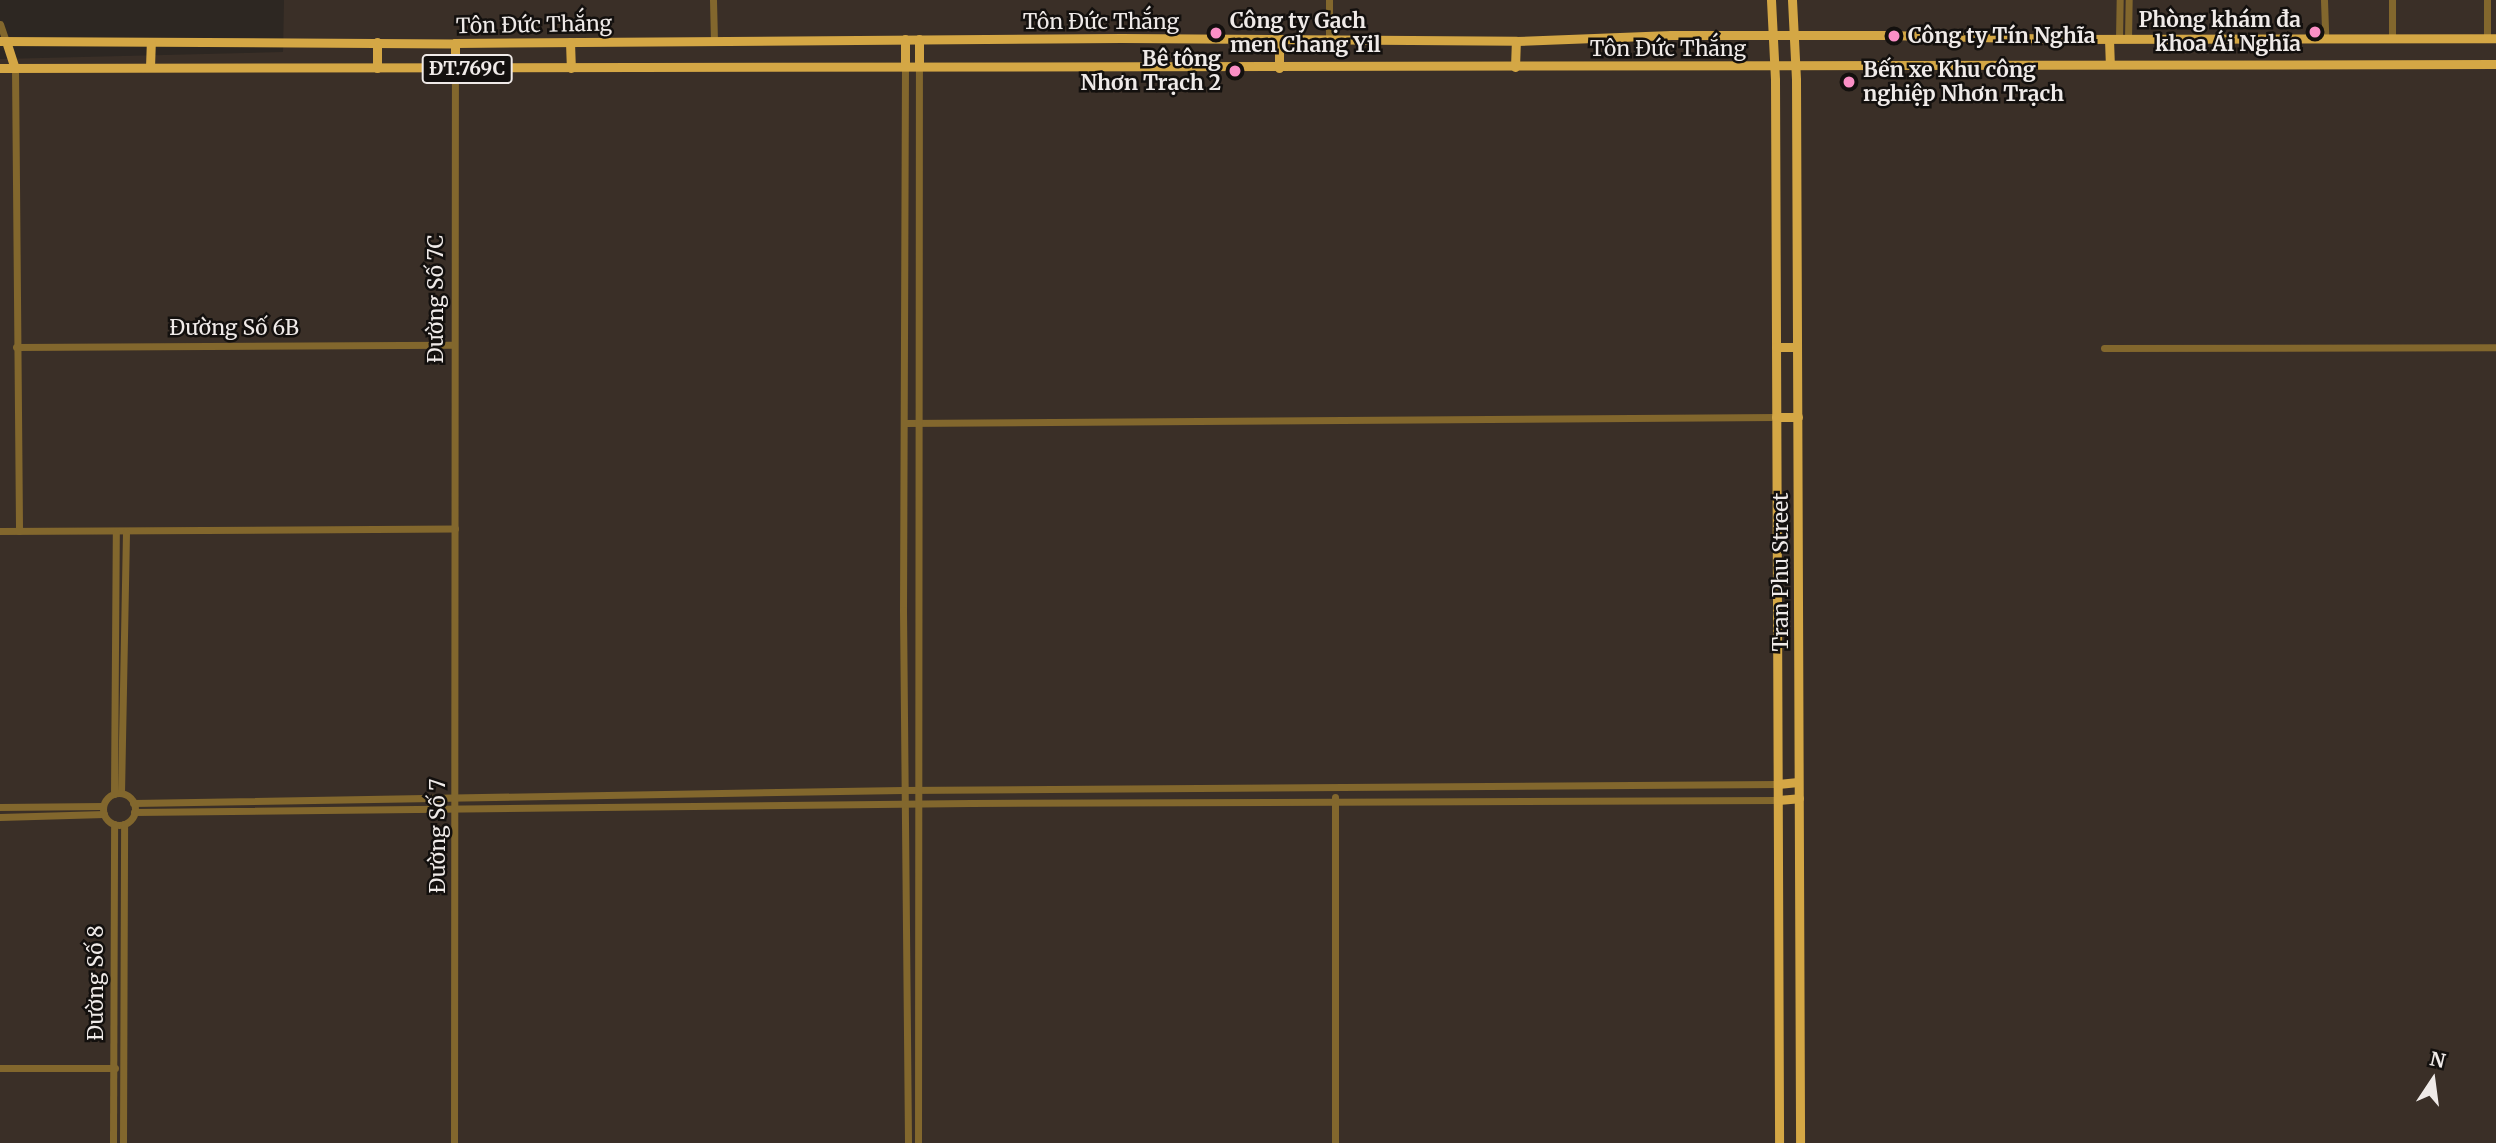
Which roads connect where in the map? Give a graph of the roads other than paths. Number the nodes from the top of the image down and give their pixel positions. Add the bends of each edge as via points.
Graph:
1 (713, 0) edge
2 (1329, 0) edge
3 (1771, 0) edge
4 (1792, 0) edge
5 (2120, 0) edge
6 (2129, 0) edge
7 (2324, 0) edge
8 (2392, 0) edge
9 (2487, 0) edge
10 (0, 24) edge
11 (1773, 35) junction
12 (1794, 35) junction
13 (2325, 38) junction
14 (2392, 38) junction
15 (2492, 38) edge
16 (905, 39) junction
17 (919, 39) junction
18 (2119, 39) junction
19 (713, 40) junction
20 (3, 41) edge
21 (1279, 41) junction
22 (1329, 41) junction
23 (1516, 41) junction
24 (151, 42) junction
25 (377, 42) junction
26 (570, 42) junction
27 (455, 43) junction
28 (2110, 64) junction
29 (2496, 64) edge
30 (905, 66) junction
31 (919, 66) junction
32 (1774, 66) junction
33 (1795, 66) junction
34 (150, 67) junction
35 (1516, 67) junction
36 (0, 68) edge
37 (15, 68) junction
38 (377, 68) junction
39 (571, 68) junction
40 (1279, 68) junction
41 (455, 69) junction
42 (905, 261) junction
43 (918, 262) junction
44 (452, 345) junction
45 (2496, 346) edge
46 (16, 347) junction
47 (1776, 347) junction
48 (1797, 347) junction
49 (2104, 348) dead end
50 (1776, 417) junction
51 (1798, 417) junction
52 (917, 422) junction
53 (904, 423) junction
54 (455, 529) junction
55 (0, 531) edge
56 (19, 531) junction
57 (126, 531) junction
58 (116, 532) junction
59 (903, 610) junction
60 (918, 611) junction
61 (1798, 782) junction
62 (1777, 784) junction
63 (1566, 787) junction
64 (1335, 788) junction
65 (1132, 789) junction
66 (904, 790) junction
67 (918, 790) junction
68 (117, 793) junction
69 (456, 797) junction
70 (1799, 798) junction
71 (1567, 800) junction
72 (1778, 800) junction
73 (1335, 801) junction
74 (1132, 802) junction
75 (904, 803) junction
76 (918, 803) junction
77 (0, 807) edge
78 (134, 807) junction
79 (456, 807) junction
80 (103, 810) junction
81 (0, 817) edge
82 (114, 824) junction
83 (124, 824) junction
84 (113, 1068) junction
85 (123, 1068) junction
86 (0, 1069) edge
87 (113, 1143) edge
88 (123, 1143) edge
89 (454, 1143) edge
90 (908, 1143) edge
91 (918, 1143) edge
92 (1335, 1143) edge
93 (1779, 1143) edge
94 (1800, 1143) edge

1 - 19 street
2 - 22 street
3 - 11 main road, Tran Phu Street
4 - 12 main road, Tran Phu Street
5 - 18 street
6 - 18 street
7 - 13 street
8 - 14 street
9 - 15 street
10 - 20 street
11 - 12 main road, Tôn Đức Thắng / ĐT.769C
11 - 23 main road, Tôn Đức Thắng / ĐT.769C
11 - 32 main road, Tran Phu Street
12 - 18 main road, Tôn Đức Thắng / ĐT.769C
12 - 33 main road, Tran Phu Street
13 - 14 main road, Tôn Đức Thắng / ĐT.769C
13 - 18 main road, Tôn Đức Thắng / ĐT.769C
14 - 15 main road, Tôn Đức Thắng / ĐT.769C
16 - 17 main road, Tôn Đức Thắng / ĐT.769C
16 - 19 main road, Tôn Đức Thắng / ĐT.769C
16 - 30 main road
17 - 21 main road, Tôn Đức Thắng / ĐT.769C
17 - 31 main road
18 - 28 main road
19 - 26 main road, Tôn Đức Thắng / ĐT.769C
20 - 24 main road, Tôn Đức Thắng / ĐT.769C
20 - 37 main road
21 - 22 main road, Tôn Đức Thắng / ĐT.769C
21 - 40 main road
22 - 23 main road, Tôn Đức Thắng / ĐT.769C
23 - 35 main road
24 - 25 main road, Tôn Đức Thắng / ĐT.769C
24 - 34 main road
25 - 27 main road, Tôn Đức Thắng / ĐT.769C
25 - 38 main road
26 - 27 main road, Tôn Đức Thắng / ĐT.769C
26 - 39 main road
27 - 41 main road
28 - 29 main road, Tôn Đức Thắng / ĐT.769C
28 - 33 main road, Tôn Đức Thắng / ĐT.769C
30 - 31 main road, Tôn Đức Thắng / ĐT.769C
30 - 39 main road, Tôn Đức Thắng / ĐT.769C
30 - 42 street
31 - 40 main road, Tôn Đức Thắng / ĐT.769C
31 - 43 street
32 - 33 main road, Tôn Đức Thắng / ĐT.769C
32 - 35 main road, Tôn Đức Thắng / ĐT.769C
32 - 47 main road, Tran Phu Street
33 - 48 main road, Tran Phu Street
34 - 37 main road, Tôn Đức Thắng / ĐT.769C
34 - 38 main road, Tôn Đức Thắng / ĐT.769C
35 - 40 main road, Tôn Đức Thắng / ĐT.769C
36 - 37 main road, Tôn Đức Thắng / ĐT.769C
37 - 46 street
38 - 41 main road, Tôn Đức Thắng / ĐT.769C
39 - 41 main road, Tôn Đức Thắng / ĐT.769C
41 - 44 street, Đường Số 7C
42 - 43 street
42 - 53 street
43 - 52 street
44 - 46 street, Đường Số 6B
44 - 54 street, Đường Số 7C
45 - 49 street
46 - 56 street
47 - 48 main road
47 - 50 main road, Tran Phu Street
48 - 51 main road, Tran Phu Street
50 - 51 main road
50 - 52 street
50 - 62 main road, Tran Phu Street
51 - 61 main road, Tran Phu Street
52 - 53 street
52 - 60 street
53 - 59 street
54 - 57 street
54 - 69 street, Đường Số 7
55 - 56 street
56 - 58 street
57 - 58 street
57 - 68 street
58 - 68 street
59 - 60 street
59 - 66 street
60 - 67 street
61 - 62 main road
61 - 70 main road, Tran Phu Street
62 - 63 street
62 - 72 main road, Tran Phu Street
63 - 64 street
63 - 71 street
64 - 65 street
64 - 73 street
65 - 67 street
65 - 74 street
66 - 67 street
66 - 69 street
66 - 75 street
67 - 76 street
68 - 78 street via 129,797
68 - 80 street
69 - 78 street
69 - 79 street, Đường Số 7
70 - 72 main road
70 - 94 main road, Tran Phu Street
71 - 72 street
71 - 73 street
72 - 93 main road, Tran Phu Street
73 - 74 street
73 - 92 street
74 - 76 street
75 - 76 street
75 - 79 street
75 - 90 street
76 - 91 street
77 - 80 street
78 - 79 street
78 - 83 street
79 - 89 street, Đường Số 7
80 - 81 street
80 - 82 street
82 - 83 street
82 - 84 street, Đường Số 8
83 - 85 street, Đường Số 8
84 - 85 street
84 - 86 street
84 - 87 street, Đường Số 8
85 - 88 street, Đường Số 8

